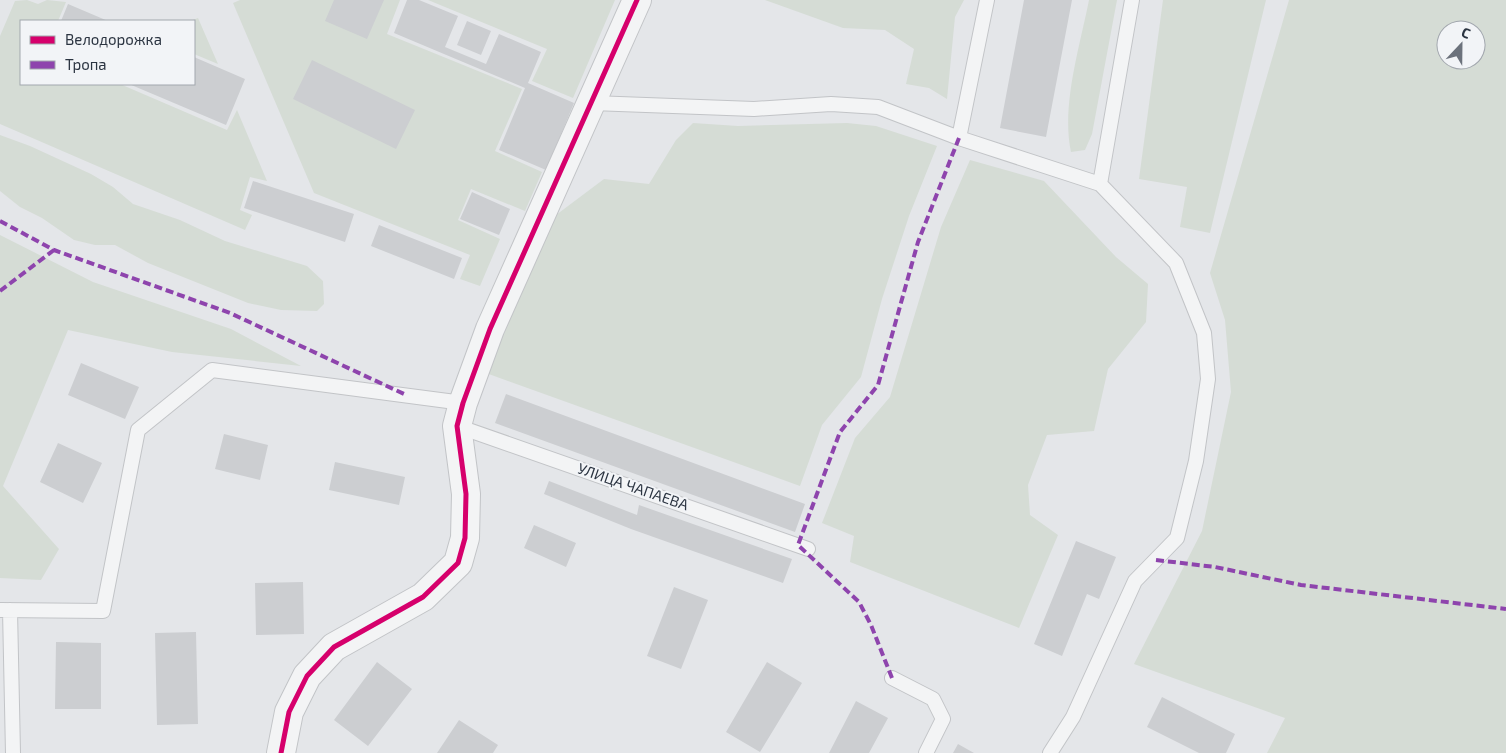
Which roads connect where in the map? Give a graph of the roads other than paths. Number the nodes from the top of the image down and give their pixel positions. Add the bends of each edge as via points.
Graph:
1 (637, 0) edge
2 (987, 0) edge
3 (1132, 0) edge
4 (592, 103) junction
5 (959, 138) junction
6 (1100, 184) junction
7 (460, 414) junction
8 (808, 549) dead end
9 (5, 610) edge
10 (892, 678) dead end
11 (13, 753) edge
12 (281, 753) edge
13 (926, 753) edge
14 (1050, 753) edge

1 - 4 street
2 - 5 lane
3 - 6 lane
4 - 5 lane via 754,108 831,104 878,108
4 - 7 street via 490,329
5 - 6 lane
6 - 14 lane via 1176,263 1204,333 1208,379 1196,462 1177,538 1135,581 1072,717
7 - 8 lane, УЛИЦА ЧАПАЕВА
7 - 9 lane, УЛИЦА ЧАПАЕВА via 212,370 138,430 103,611
7 - 12 street via 466,494 465,538 458,563 424,597 334,647 307,676 289,712
9 - 11 lane
10 - 13 lane via 933,700 943,719

